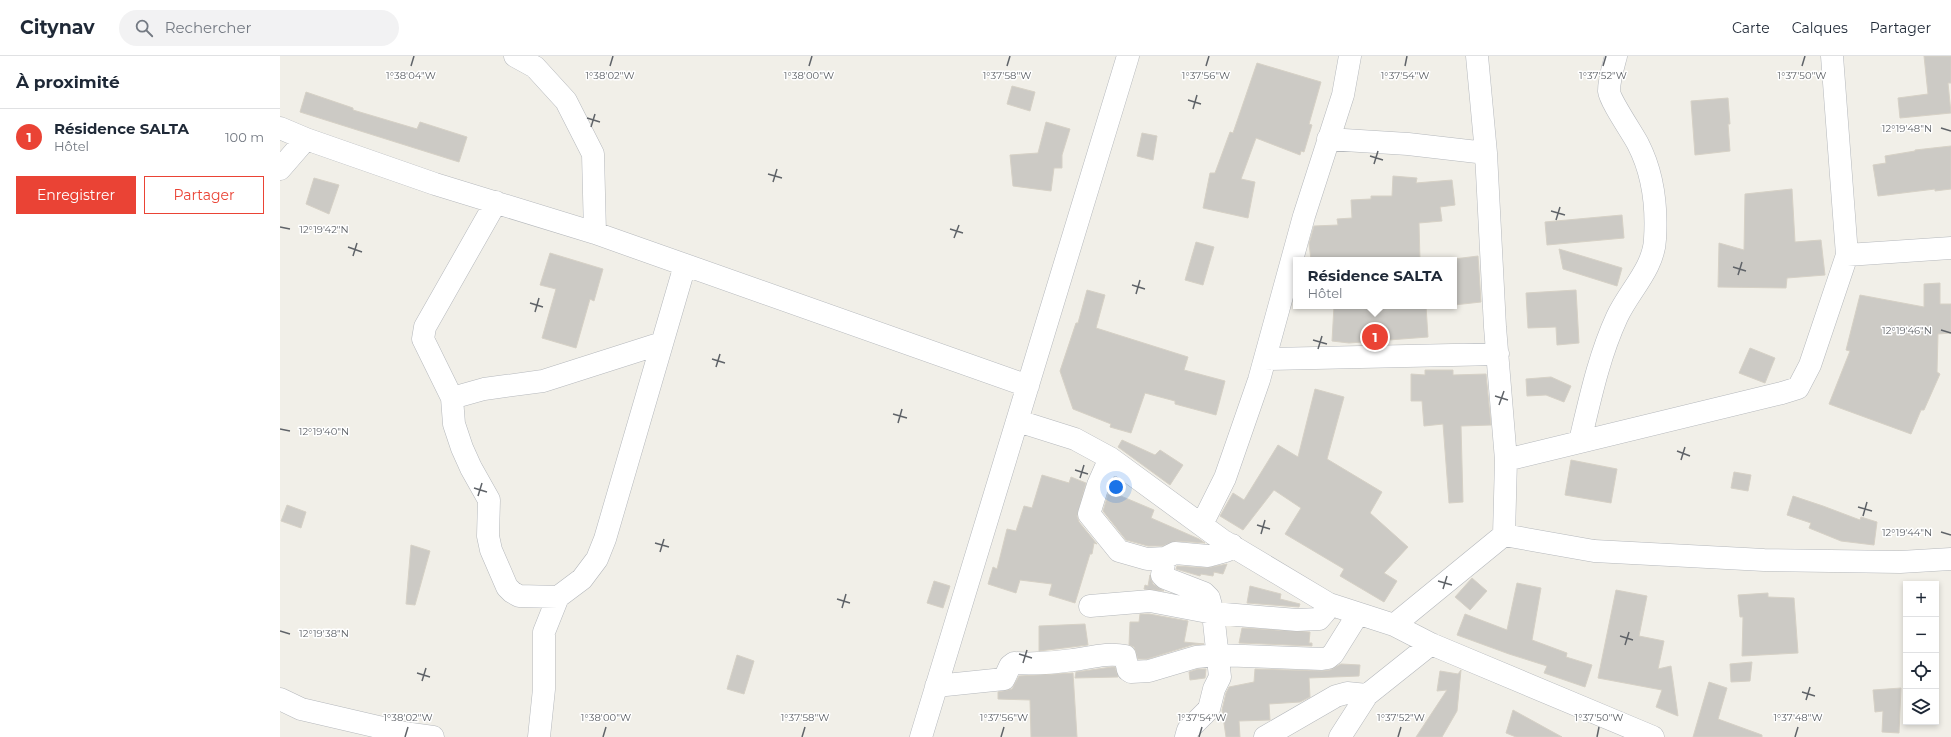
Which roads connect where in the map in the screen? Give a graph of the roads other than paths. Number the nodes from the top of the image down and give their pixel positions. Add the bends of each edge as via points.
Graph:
1 (515, 56) edge
2 (1128, 56) edge
3 (1350, 56) edge
4 (1477, 56) edge
5 (1616, 56) edge
6 (1832, 56) edge
7 (280, 128) edge
8 (306, 139) junction
9 (1328, 139) junction
10 (1486, 153) junction
11 (280, 169) edge
12 (496, 202) junction
13 (595, 233) junction
14 (1951, 248) edge
15 (1847, 255) junction
16 (685, 265) junction
17 (662, 343) junction
18 (1498, 354) junction
19 (1265, 359) junction
20 (1028, 386) junction
21 (452, 398) junction
22 (1018, 421) junction
23 (1580, 441) junction
24 (1110, 458) junction
25 (1506, 460) junction
26 (1202, 524) junction
27 (1504, 535) junction
28 (1232, 545) junction
29 (1165, 558) junction
30 (1951, 559) edge
31 (558, 597) junction
32 (1329, 604) junction
33 (1090, 606) dead end
34 (1213, 613) junction
35 (1358, 614) junction
36 (1394, 625) junction
37 (1431, 644) junction
38 (1217, 654) junction
39 (936, 686) junction
40 (1367, 695) junction
41 (280, 699) edge
42 (405, 735) edge
43 (433, 737) edge
44 (539, 737) edge
45 (921, 737) edge
46 (1186, 737) edge
47 (1265, 737) edge
48 (1340, 737) edge
49 (1653, 737) edge

1 - 13 street via 535,67 566,101 593,154
2 - 20 street
3 - 9 street via 1343,95
4 - 10 street
5 - 23 street via 1609,93 1648,167 1654,203 1655,240 1649,262 1617,316 1600,360
6 - 15 street
7 - 8 street
8 - 11 street
8 - 12 street via 435,184
9 - 10 street via 1408,144
9 - 19 street
10 - 18 street
12 - 13 street
12 - 21 street via 425,327 424,338
13 - 16 street
14 - 15 street
15 - 23 street via 1810,365 1798,388
16 - 17 street
16 - 20 street
17 - 21 street via 543,381 484,389
17 - 31 street via 597,559 582,579
18 - 19 street
18 - 25 street
19 - 26 street via 1225,478
20 - 22 street
21 - 31 street via 454,424 462,448 489,500 488,536 491,550 507,587 519,596
22 - 24 street via 1075,439
22 - 39 street
23 - 25 street
24 - 26 street
24 - 29 street via 1098,485 1090,517 1123,554 1147,559
25 - 27 street
26 - 28 street
27 - 30 street via 1594,551 1771,560 1900,562
27 - 36 street
28 - 29 street via 1226,551 1208,556 1175,553
28 - 32 street
29 - 34 street via 1162,575 1204,593 1209,598
31 - 44 street via 544,632 544,689
32 - 34 street via 1319,619 1298,620
32 - 35 street
33 - 34 street via 1150,600
34 - 38 street
35 - 36 street
35 - 38 street via 1328,658
36 - 37 street
37 - 40 street
37 - 49 street
38 - 39 street via 1196,657 1149,671 1131,672 1123,655 1090,656 1042,663 1014,663 1004,679
38 - 46 street via 1220,677 1209,709 1188,730
39 - 45 street
40 - 47 street via 1347,693 1336,696
40 - 48 street
41 - 42 street via 301,709
42 - 43 street

